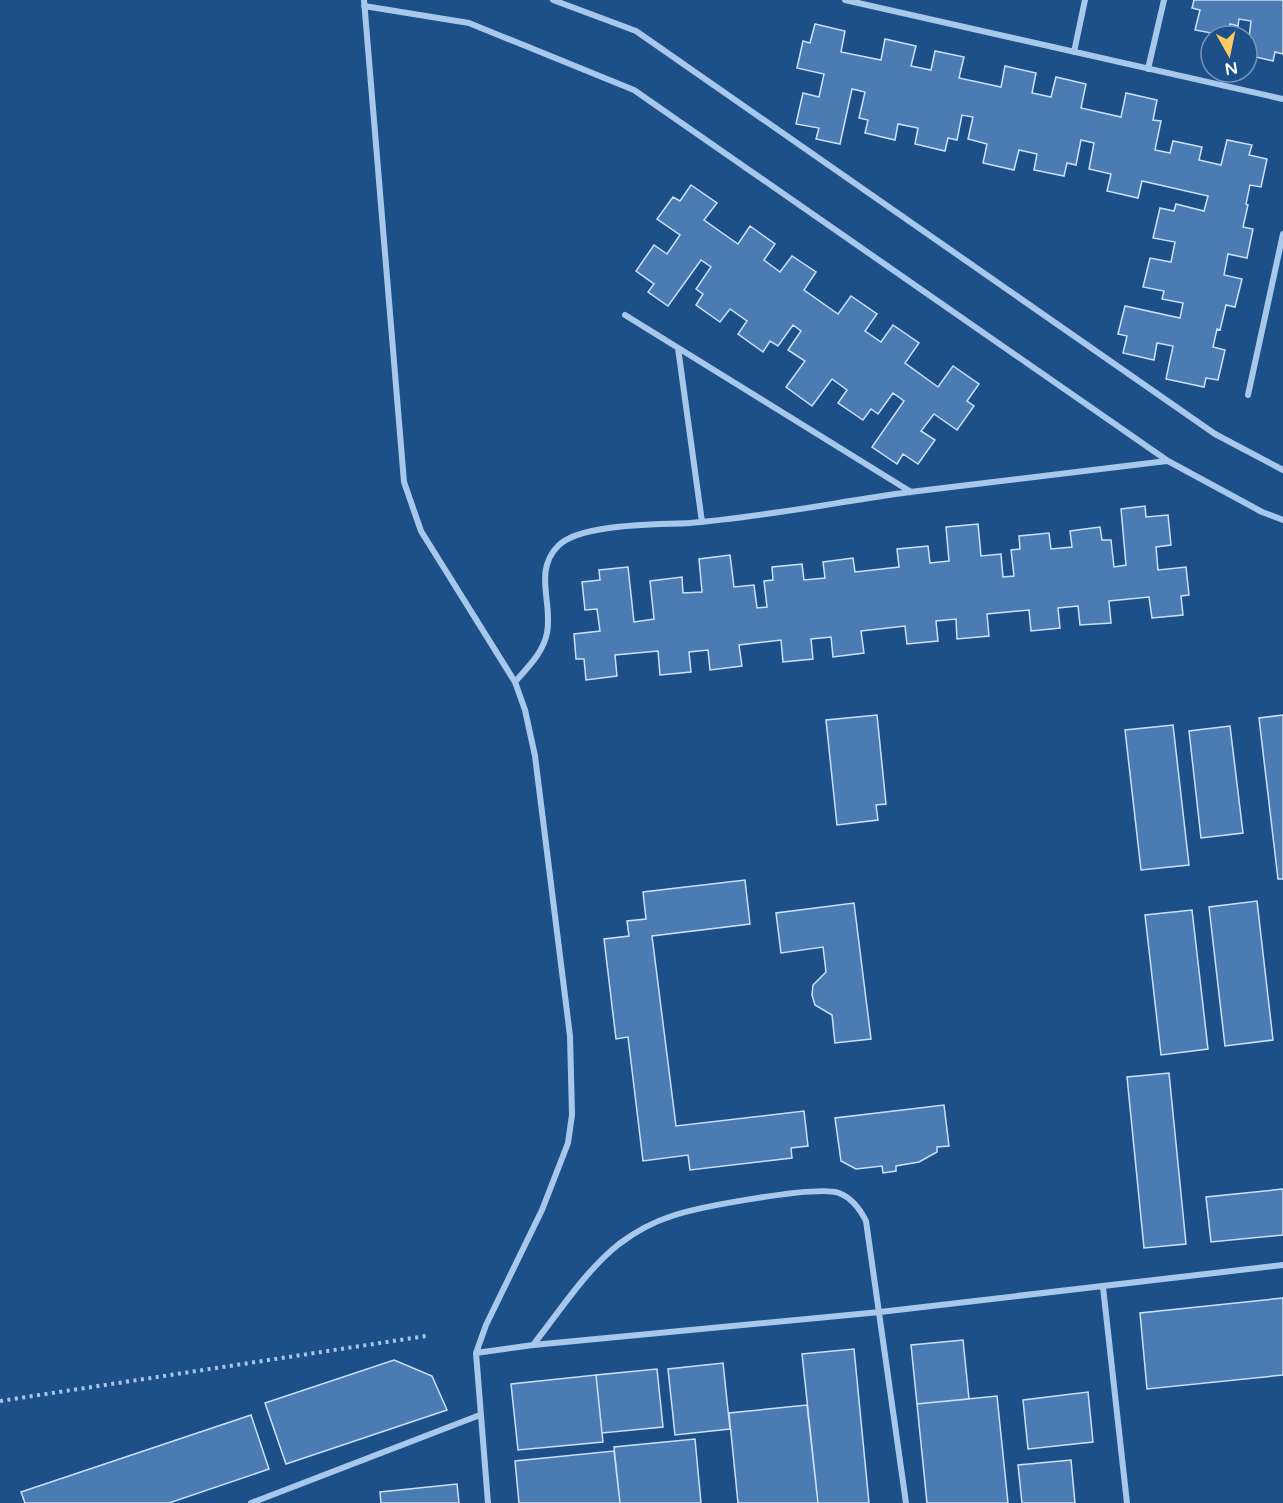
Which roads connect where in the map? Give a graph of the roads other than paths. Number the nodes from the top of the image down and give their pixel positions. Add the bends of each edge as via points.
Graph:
1 (553, 0) edge
2 (845, 0) edge
3 (1085, 0) edge
4 (1164, 0) edge
5 (364, 3) edge
6 (1074, 52) junction
7 (1148, 69) junction
8 (1283, 99) edge
9 (1283, 234) edge
10 (625, 315) dead end
11 (678, 348) junction
12 (1248, 395) dead end
13 (1168, 461) junction
14 (1283, 470) edge
15 (911, 492) junction
16 (1283, 520) edge
17 (702, 522) junction
18 (515, 682) junction
19 (1283, 1265) edge
20 (1103, 1287) junction
21 (880, 1312) junction
22 (534, 1345) junction
23 (476, 1353) junction
24 (480, 1415) junction
25 (251, 1503) edge
26 (488, 1503) edge
27 (906, 1503) edge
28 (1128, 1503) edge

1 - 14 street via 636,31 1206,428
2 - 6 street
3 - 6 street
4 - 7 street
5 - 13 street via 469,23 634,90
5 - 18 street via 404,482 421,531
6 - 7 street
7 - 8 street
9 - 12 street
10 - 11 street
11 - 15 street
11 - 17 street
13 - 15 street
13 - 16 street
15 - 17 street
17 - 18 street via 580,533 559,544 544,576 546,634 531,664
18 - 23 street via 535,756 546,836 570,1035 572,1114 560,1169
19 - 20 street
20 - 21 street
20 - 28 street
21 - 22 street
21 - 22 street via 868,1228 861,1210 841,1194 815,1191 698,1209 645,1228 599,1262
21 - 27 street
22 - 23 street
23 - 24 street
24 - 25 street
24 - 26 street

